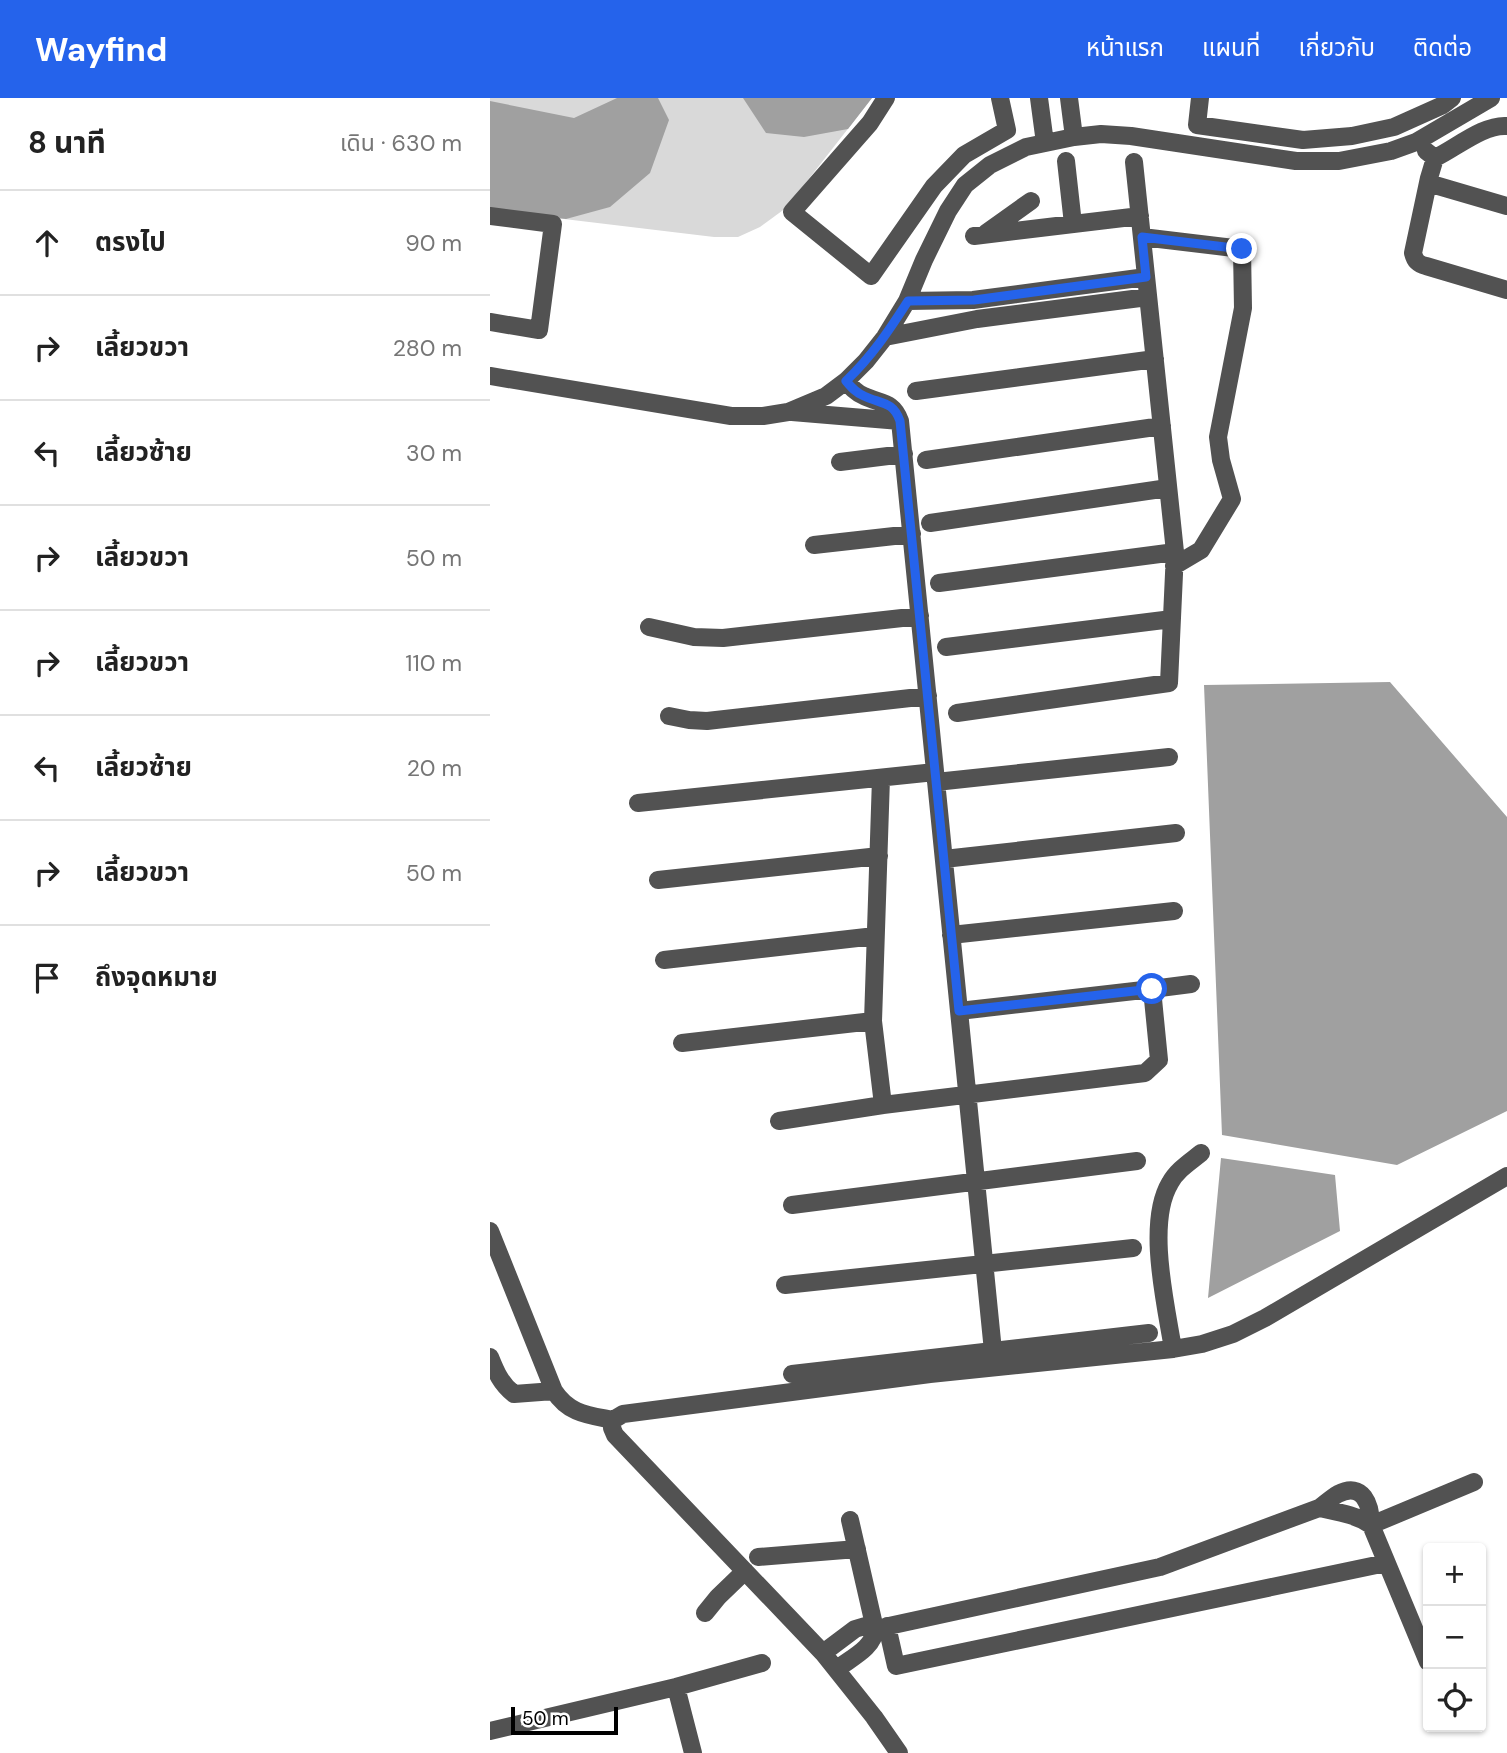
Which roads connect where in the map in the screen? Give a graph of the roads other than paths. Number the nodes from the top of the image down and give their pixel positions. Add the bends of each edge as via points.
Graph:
1 (886, 98) edge
2 (1000, 98) edge
3 (1039, 98) edge
4 (1069, 98) edge
5 (1200, 98) edge
6 (1452, 98) edge
7 (1491, 98) edge
8 (1507, 126) edge
9 (1074, 137) junction
10 (1416, 142) junction
11 (1045, 143) junction
12 (1435, 158) junction
13 (1066, 160) dead end
14 (1134, 162) dead end
15 (1428, 183) junction
16 (1031, 201) dead end
17 (1507, 206) edge
18 (490, 216) edge
19 (1140, 216) junction
20 (1073, 224) junction
21 (1142, 237) junction
22 (1146, 277) junction
23 (1507, 290) edge
24 (1148, 297) junction
25 (908, 301) junction
26 (490, 321) edge
27 (885, 337) junction
28 (1155, 359) junction
29 (490, 376) edge
30 (846, 381) junction
31 (916, 391) dead end
32 (788, 412) junction
33 (900, 421) junction
34 (1161, 426) junction
35 (904, 454) junction
36 (926, 460) dead end
37 (839, 462) dead end
38 (1168, 488) junction
39 (930, 523) dead end
40 (912, 534) junction
41 (814, 545) dead end
42 (1174, 559) junction
43 (939, 583) dead end
44 (920, 616) junction
45 (1172, 619) junction
46 (649, 627) dead end
47 (946, 648) dead end
48 (928, 696) junction
49 (957, 713) dead end
50 (669, 716) dead end
51 (1169, 757) dead end
52 (936, 777) junction
53 (881, 778) junction
54 (638, 803) dead end
55 (1176, 833) dead end
56 (879, 856) junction
57 (944, 859) junction
58 (658, 880) dead end
59 (1174, 911) dead end
60 (951, 935) junction
61 (876, 936) junction
62 (664, 960) dead end
63 (1191, 984) dead end
64 (1152, 989) junction
65 (959, 1011) junction
66 (873, 1021) junction
67 (682, 1043) dead end
68 (967, 1095) junction
69 (883, 1105) junction
70 (779, 1121) dead end
71 (1201, 1153) dead end
72 (1137, 1161) dead end
73 (1507, 1176) edge
74 (976, 1180) junction
75 (792, 1205) dead end
76 (490, 1231) edge
77 (1133, 1248) dead end
78 (984, 1265) junction
79 (785, 1285) dead end
80 (1149, 1333) dead end
81 (1173, 1349) junction
82 (993, 1351) junction
83 (490, 1357) edge
84 (792, 1374) dead end
85 (545, 1392) junction
86 (613, 1420) junction
87 (1474, 1482) dead end
88 (1319, 1508) junction
89 (850, 1520) dead end
90 (1371, 1525) junction
91 (857, 1549) junction
92 (758, 1557) dead end
93 (1386, 1563) junction
94 (739, 1577) junction
95 (705, 1613) dead end
96 (881, 1628) junction
97 (1423, 1650) edge
98 (823, 1653) junction
99 (762, 1664) dead end
100 (837, 1669) junction
101 (676, 1687) junction
102 (490, 1731) edge
103 (693, 1753) edge
104 (900, 1753) edge

1 - 2 street via 792,212 871,276 934,186 964,155 1007,131
3 - 11 street
4 - 9 street
5 - 6 street via 1197,125 1303,139 1394,127
7 - 10 street
8 - 12 street via 1489,128
9 - 10 street via 1132,136 1296,160 1339,161
9 - 11 street
10 - 12 street
11 - 25 street via 990,165 965,185 923,260
12 - 15 street
13 - 20 street
14 - 19 street
15 - 17 street
15 - 23 street via 1415,259
16 - 20 street via 979,235
18 - 26 street via 553,223 539,330
19 - 20 street
19 - 21 street
21 - 22 street
21 - 42 street via 1242,249 1242,308 1218,438 1232,499 1201,550
22 - 24 street
22 - 25 street via 974,300
24 - 27 street via 977,319
24 - 28 street
25 - 27 street
27 - 30 street
28 - 31 street
28 - 34 street
29 - 32 street via 731,416
30 - 32 street via 826,397
30 - 33 street via 862,396 888,404
32 - 33 street
33 - 35 street
34 - 36 street
34 - 38 street
35 - 37 street
35 - 40 street
38 - 39 street
38 - 42 street
40 - 41 street
40 - 44 street
42 - 43 street
42 - 45 street
44 - 46 street via 723,638
44 - 48 street
45 - 47 street
45 - 49 street via 1169,683
48 - 50 street via 707,721
48 - 52 street
51 - 52 street
52 - 53 street
52 - 57 street
53 - 54 street
53 - 56 street
55 - 57 street
56 - 58 street
56 - 61 street
57 - 60 street
59 - 60 street
60 - 65 street
61 - 62 street
61 - 66 street
63 - 64 street
64 - 65 street
64 - 68 street via 1159,1060 1145,1073
65 - 68 street
66 - 67 street
66 - 69 street
68 - 69 street
68 - 74 street
69 - 70 street
71 - 81 street via 1178,1171 1162,1202 1159,1248
72 - 74 street
73 - 81 street via 1255,1323 1223,1338
74 - 75 street
74 - 78 street
76 - 85 street
77 - 78 street
78 - 79 street
78 - 82 street
80 - 82 street
81 - 86 street via 930,1374 623,1414
82 - 84 street
83 - 85 street via 505,1387 514,1394
85 - 86 street via 570,1409
86 - 94 street via 615,1435
87 - 90 street
88 - 90 street
88 - 90 street via 1337,1495 1356,1491 1368,1503
88 - 96 street via 1160,1567
89 - 91 street
90 - 93 street
91 - 92 street
91 - 96 street
93 - 96 street via 896,1666
93 - 97 street
94 - 95 street
94 - 98 street
96 - 98 street via 855,1629
96 - 100 street via 868,1646
98 - 100 street
99 - 101 street
100 - 104 street
101 - 102 street
101 - 103 street

